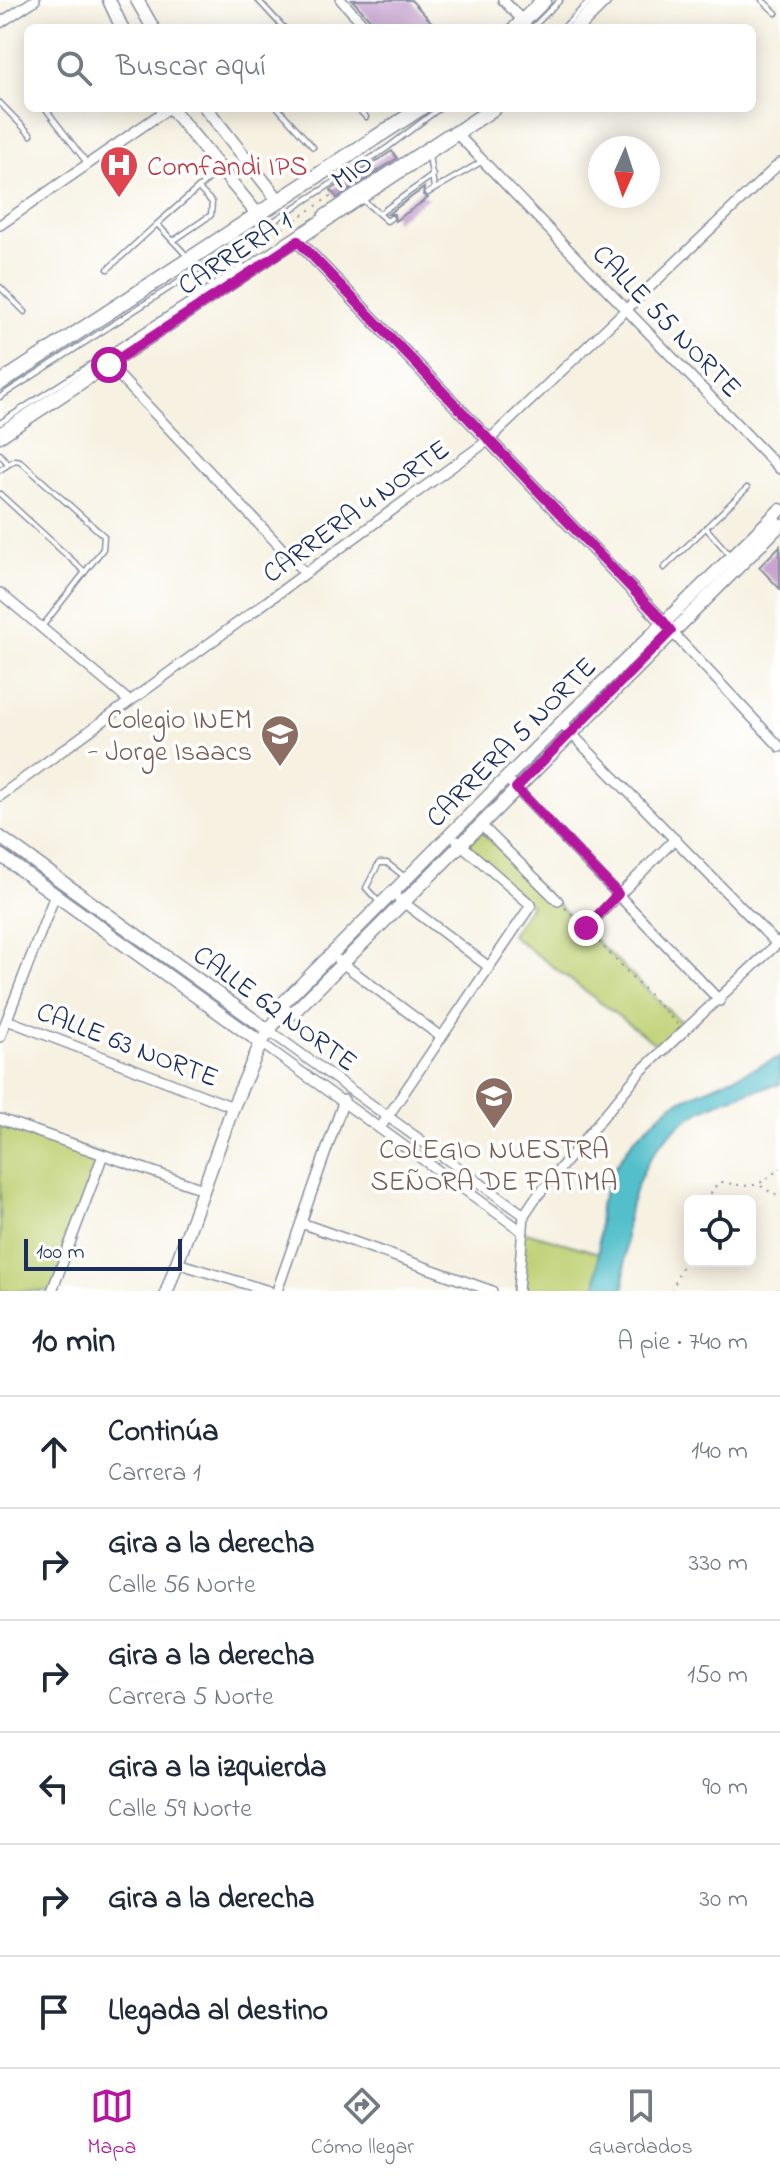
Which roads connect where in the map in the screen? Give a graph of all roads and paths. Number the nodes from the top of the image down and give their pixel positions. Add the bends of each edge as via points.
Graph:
1 (35, 0) edge
2 (109, 0) edge
3 (258, 0) edge
4 (341, 0) edge
5 (503, 0) edge
6 (544, 0) edge
7 (560, 0) edge
8 (591, 0) edge
9 (604, 0) edge
10 (762, 0) edge
11 (141, 2) edge
12 (776, 13) dead end
13 (0, 23) edge
14 (120, 24) edge
15 (151, 24) edge
16 (280, 24) edge
17 (363, 24) edge
18 (522, 24) edge
19 (526, 24) edge
20 (527, 24) edge
21 (567, 24) edge
22 (580, 24) edge
23 (0, 103) edge
24 (48, 112) edge
25 (164, 112) edge
26 (173, 112) edge
27 (209, 112) edge
28 (282, 112) edge
29 (361, 112) edge
30 (415, 112) edge
31 (435, 112) edge
32 (476, 112) edge
33 (488, 112) edge
34 (366, 117) dead end
35 (457, 134) junction
36 (31, 135) dead end
37 (313, 147) dead end
38 (429, 153) junction
39 (483, 161) junction
40 (247, 162) junction
41 (780, 163) edge
42 (88, 164) junction
43 (224, 172) junction
44 (433, 175) junction
45 (198, 188) junction
46 (434, 188) junction
47 (428, 193) dead end
48 (334, 194) dead end
49 (361, 198) junction
50 (279, 201) junction
51 (379, 214) junction
52 (258, 215) junction
53 (391, 218) dead end
54 (2, 219) edge
55 (157, 224) junction
56 (276, 233) dead end
57 (173, 241) junction
58 (298, 241) junction
59 (190, 259) junction
60 (108, 269) dead end
61 (0, 287) edge
62 (628, 311) junction
63 (25, 312) dead end
64 (109, 365) junction
65 (2, 377) edge
66 (0, 397) edge
67 (0, 423) edge
68 (0, 435) edge
69 (490, 439) junction
70 (0, 454) edge
71 (8, 464) junction
72 (780, 469) edge
73 (0, 470) edge
74 (747, 488) dead end
75 (0, 494) edge
76 (780, 510) edge
77 (780, 525) edge
78 (706, 528) junction
79 (730, 556) junction
80 (664, 568) dead end
81 (85, 572) junction
82 (305, 573) junction
83 (0, 593) edge
84 (667, 626) junction
85 (41, 628) junction
86 (129, 701) junction
87 (561, 723) junction
88 (573, 734) junction
89 (780, 747) edge
90 (511, 784) junction
91 (0, 796) edge
92 (480, 824) junction
93 (0, 837) edge
94 (675, 839) junction
95 (455, 840) junction
96 (0, 855) edge
97 (407, 879) junction
98 (618, 894) junction
99 (55, 895) junction
100 (398, 897) junction
101 (558, 901) joint
102 (382, 904) junction
103 (586, 928) junction
104 (779, 943) edge
105 (331, 954) junction
106 (343, 963) junction
107 (489, 967) junction
108 (720, 1001) junction
109 (282, 1012) junction
110 (7, 1020) junction
111 (268, 1030) junction
112 (684, 1031) junction
113 (0, 1037) edge
114 (441, 1037) junction
115 (261, 1043) junction
116 (348, 1089) junction
117 (343, 1102) junction
118 (233, 1107) junction
119 (388, 1116) junction
120 (0, 1119) edge
121 (380, 1128) junction
122 (103, 1155) junction
123 (780, 1168) edge
124 (760, 1185) junction
125 (203, 1189) junction
126 (710, 1195) edge
127 (780, 1198) edge
128 (524, 1215) junction
129 (301, 1223) junction
130 (522, 1231) junction
131 (684, 1260) edge
132 (177, 1263) junction
133 (780, 1286) edge
134 (52, 1291) edge
135 (167, 1291) edge
136 (269, 1291) edge
137 (277, 1291) edge
138 (492, 1291) edge
139 (518, 1291) edge
140 (672, 1291) edge
141 (778, 1291) edge

1 - 13 street
2 - 14 street
3 - 16 lane
4 - 17 street
5 - 18 street
6 - 19 main road
7 - 20 lane
8 - 21 lane
9 - 22 main road
10 - 12 lane
11 - 15 street
23 - 36 lane
24 - 42 lane
25 - 42 street
26 - 43 street
27 - 40 street
28 - 37 lane
29 - 34 lane
30 - 50 main road, CARRERA 1
31 - 66 lane, MIO
32 - 67 lane, MIO
33 - 35 main road, CARRERA 1
35 - 38 main road, CARRERA 1
35 - 39 street, CALLE 55 NORTE
38 - 44 lane
38 - 49 main road, CARRERA 1
39 - 46 lane
39 - 62 street, CALLE 55 NORTE
40 - 43 street via 241,176
40 - 50 street
41 - 62 street, CARRERA 4 NORTE
42 - 54 street
43 - 45 lane
43 - 52 street
44 - 46 lane
44 - 51 lane
45 - 55 lane
45 - 57 lane via 212,202 211,215
46 - 47 lane
48 - 56 path
49 - 51 lane
49 - 58 main road, CARRERA 1
50 - 52 main road, CARRERA 1
51 - 53 lane via 387,221
52 - 59 main road, CARRERA 1
55 - 57 lane
55 - 60 lane
57 - 59 lane
58 - 64 main road, CARRERA 1
58 - 69 street
59 - 65 main road, CARRERA 1
61 - 63 lane
62 - 69 street, CARRERA 4 NORTE
62 - 72 street, CALLE 55 NORTE
64 - 68 main road, CARRERA 1
64 - 82 street
69 - 82 street, CARRERA 4 NORTE
69 - 84 street
70 - 71 lane
71 - 73 lane
71 - 81 lane via 20,461 104,536 103,549
74 - 78 lane
75 - 81 lane
76 - 79 street, CARRERA 5 NORTE
77 - 84 street, CARRERA 5 NORTE
78 - 79 lane
78 - 80 lane
79 - 84 street, CARRERA 5 NORTE
81 - 85 lane
82 - 86 street, CARRERA 4 NORTE
83 - 85 street
84 - 87 street, CARRERA 5 NORTE
84 - 88 street, CARRERA 5 NORTE
84 - 89 street
85 - 86 street
86 - 91 street, CARRERA 4 NORTE
87 - 88 street
87 - 90 street, CARRERA 5 NORTE
88 - 90 street, CARRERA 5 NORTE
88 - 94 street
90 - 92 street, CARRERA 5 NORTE
90 - 95 street, CARRERA 5 NORTE
90 - 98 street
92 - 95 street, CARRERA 5 NORTE
92 - 101 street
93 - 111 street, CALLE 62 NORTE
94 - 98 street
94 - 104 street
95 - 97 street, CARRERA 5 NORTE
95 - 100 street, CARRERA 5 NORTE
95 - 107 street via 531,905
96 - 99 street, CALLE 62 NORTE
97 - 100 street, CARRERA 5 NORTE
97 - 102 lane via 379,863 366,888
98 - 103 street
98 - 108 street
99 - 110 street
99 - 115 street, CALLE 62 NORTE
100 - 102 street, CARRERA 5 NORTE
100 - 106 street, CARRERA 5 NORTE
100 - 107 street
101 - 103 path
102 - 105 street, CARRERA 5 NORTE
103 - 112 path
104 - 108 street
105 - 106 street
105 - 109 street, CARRERA 5 NORTE via 284,1002
106 - 109 street, CARRERA 5 NORTE via 293,1013
106 - 114 street
107 - 114 street
108 - 112 street
109 - 111 street, CARRERA 5 NORTE
110 - 113 street
110 - 118 street, CALLE 63 NORTE
111 - 115 street, CARRERA 5 NORTE
111 - 116 street, CALLE 62 NORTE
112 - 128 street via 641,1071
114 - 119 street
115 - 117 street, CALLE 62 NORTE
115 - 118 street, CARRERA 5 NORTE
116 - 117 street
116 - 119 street, CALLE 62 NORTE
117 - 121 street, CALLE 62 NORTE
117 - 129 street
118 - 125 street, CARRERA 5 NORTE
119 - 121 street
119 - 128 street, CALLE 62 NORTE
120 - 122 street
121 - 130 street, CALLE 62 NORTE
122 - 125 street
122 - 134 street
123 - 124 path
124 - 126 path via 722,1182
124 - 127 path
125 - 132 street, CARRERA 5 NORTE
128 - 130 street
129 - 137 street
129 - 138 street
130 - 139 street
131 - 140 path
132 - 135 street, CARRERA 5 NORTE
132 - 136 street
133 - 141 path

